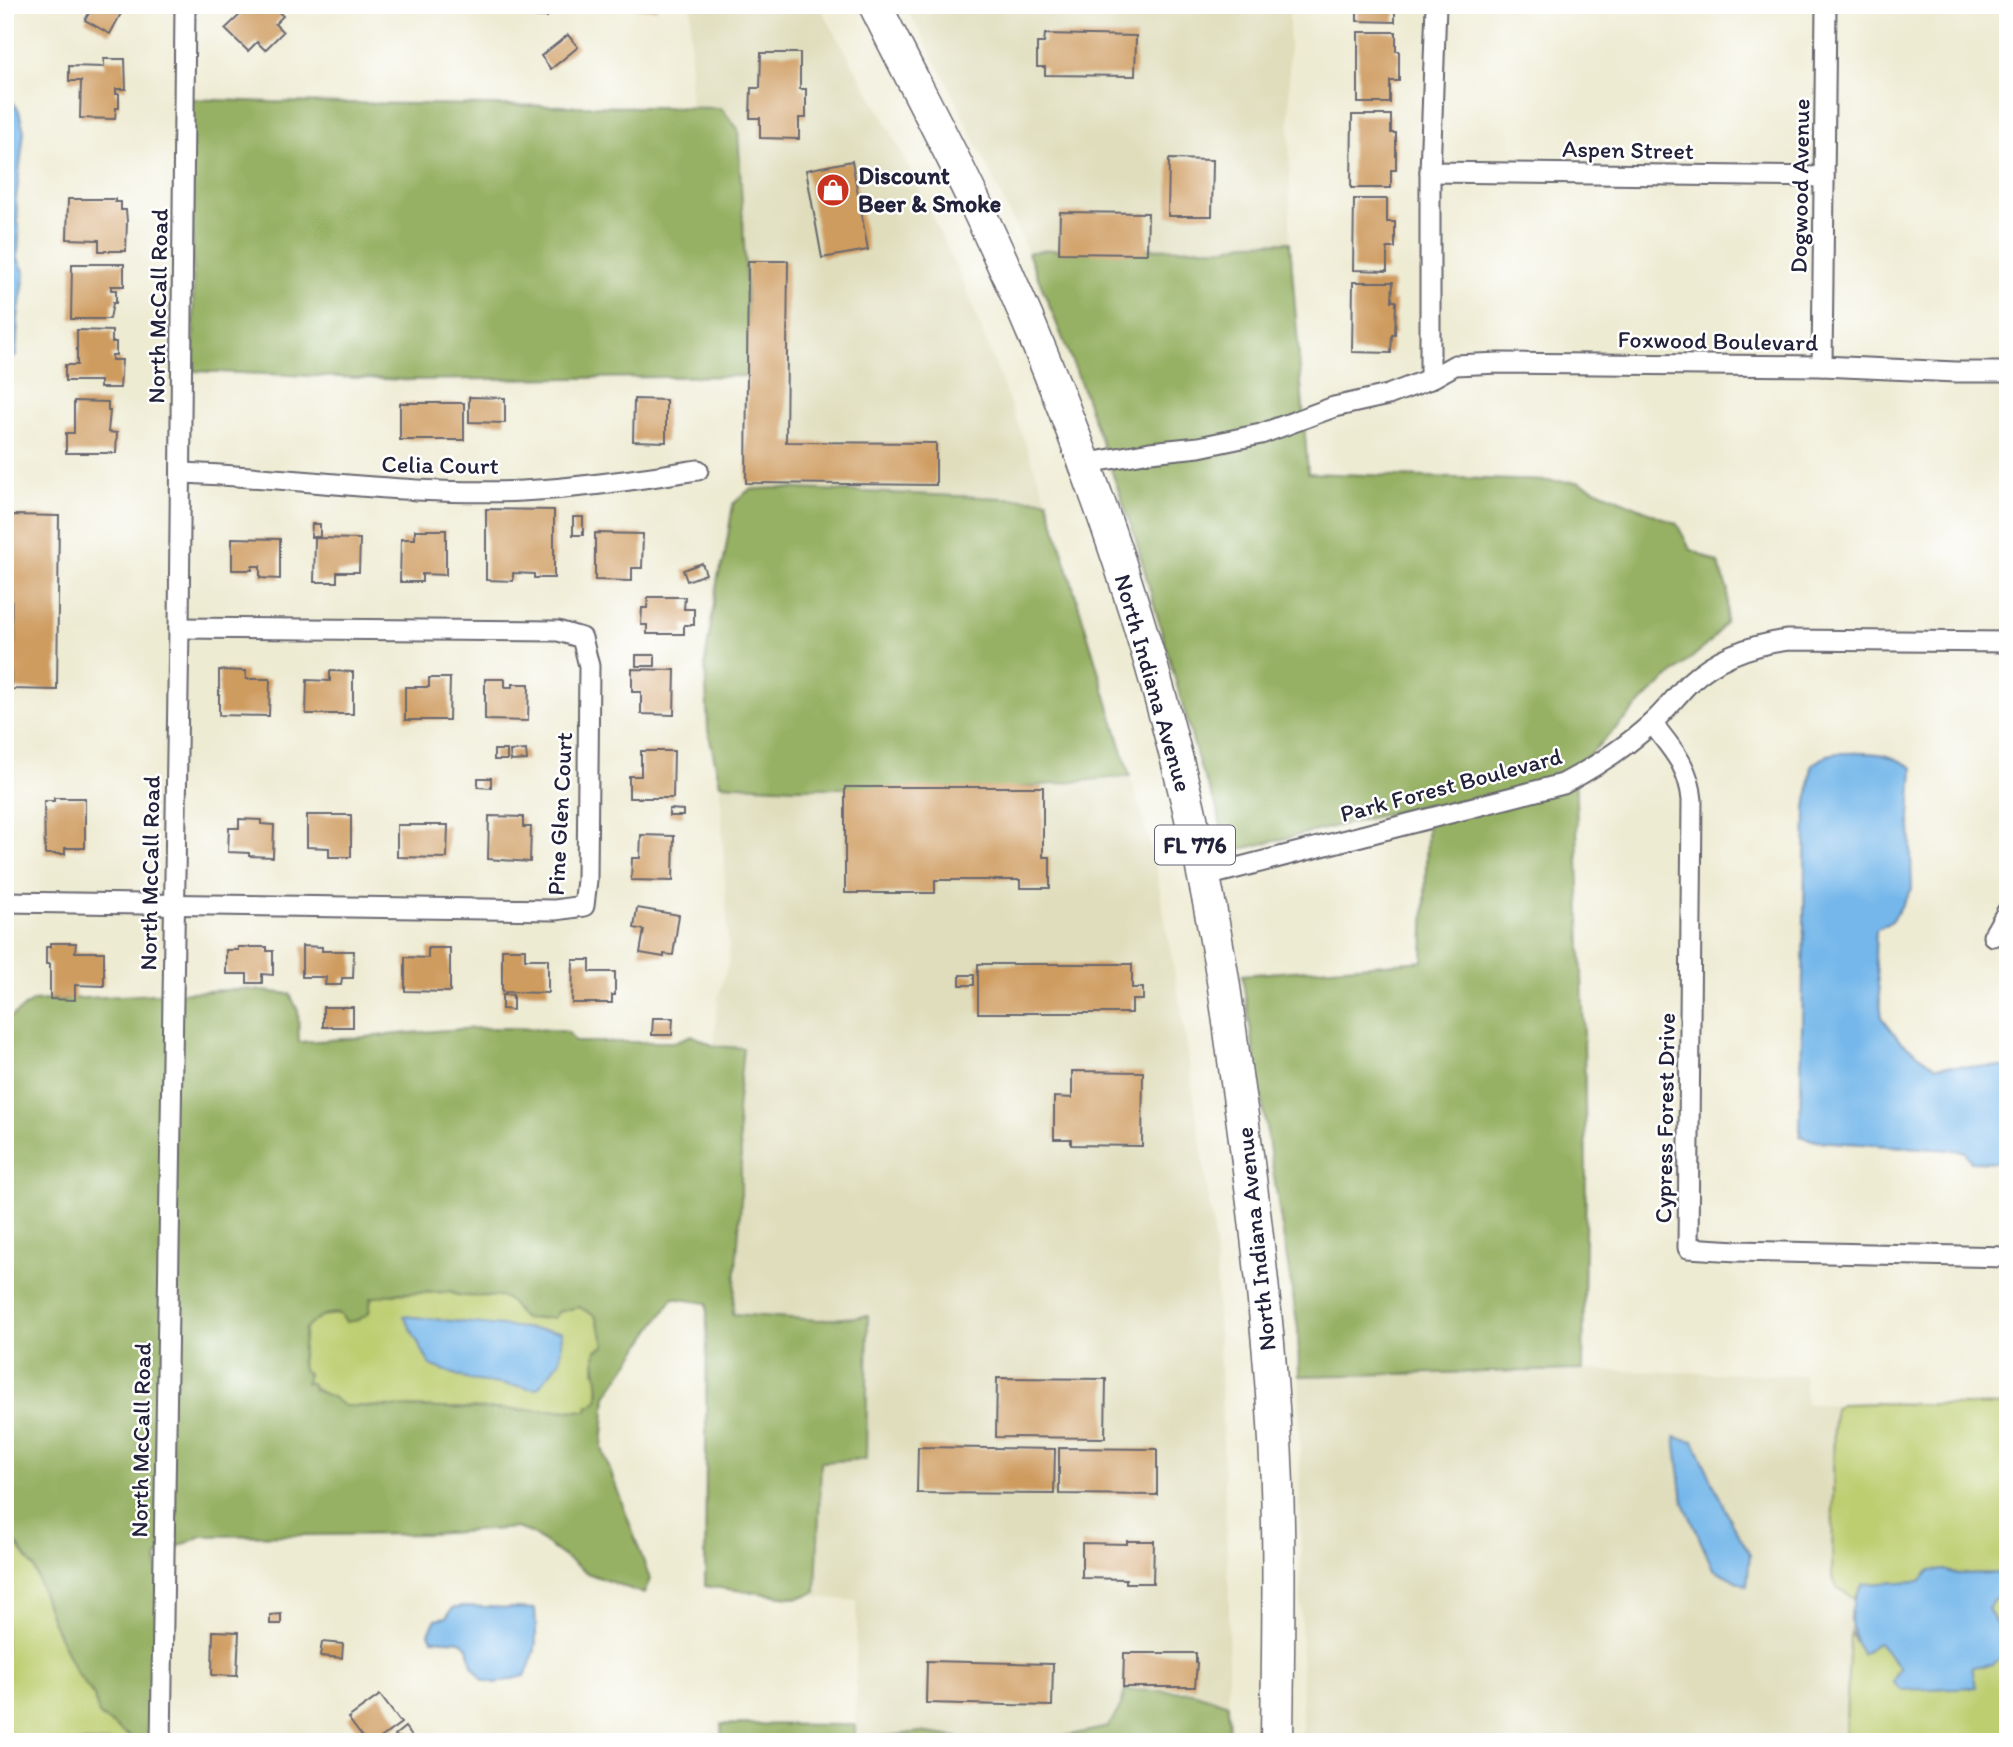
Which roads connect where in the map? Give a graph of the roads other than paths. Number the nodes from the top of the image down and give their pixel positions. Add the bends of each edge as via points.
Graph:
1 (185, 5) edge
2 (874, 5) edge
3 (1436, 5) edge
4 (1826, 5) edge
5 (1430, 172) junction
6 (1824, 177) junction
7 (1822, 366) junction
8 (2008, 372) edge
9 (1430, 379) junction
10 (1083, 464) junction
11 (698, 470) dead end
12 (181, 473) junction
13 (179, 628) junction
14 (2008, 642) edge
15 (1652, 723) junction
16 (1202, 877) junction
17 (5, 902) edge
18 (173, 905) junction
19 (2008, 911) edge
20 (1993, 936) dead end
21 (2008, 1257) edge
22 (162, 1742) edge
23 (1277, 1742) edge

1 - 12 street, North McCall Road
2 - 10 main road, North Indiana Avenue / FL 776 via 974,200 1033,333
3 - 5 street
4 - 6 street, Dogwood Avenue
5 - 6 street, Aspen Street
5 - 9 street
6 - 7 street, Dogwood Avenue
7 - 8 street, Foxwood Boulevard
7 - 9 street, Foxwood Boulevard via 1499,363 1455,365
9 - 10 street, Foxwood Boulevard via 1261,434
10 - 16 main road, North Indiana Avenue / FL 776 via 1152,671
11 - 12 street, Celia Court via 521,491 368,488
12 - 13 street, North McCall Road
13 - 18 street, North McCall Road
13 - 18 street, Pine Glen Court via 558,631 582,638 589,666 587,880 584,906 555,910
14 - 15 street, Park Forest Boulevard via 1788,640 1764,644 1705,670
15 - 16 street, Park Forest Boulevard via 1595,767 1563,784
15 - 21 street, Cypress Forest Drive via 1685,766 1692,800 1688,1248
16 - 23 main road, North Indiana Avenue / FL 776 via 1219,956 1251,1183 1270,1368 1278,1526
17 - 18 street, Pine Glen Court
18 - 22 street, North McCall Road
19 - 20 street

